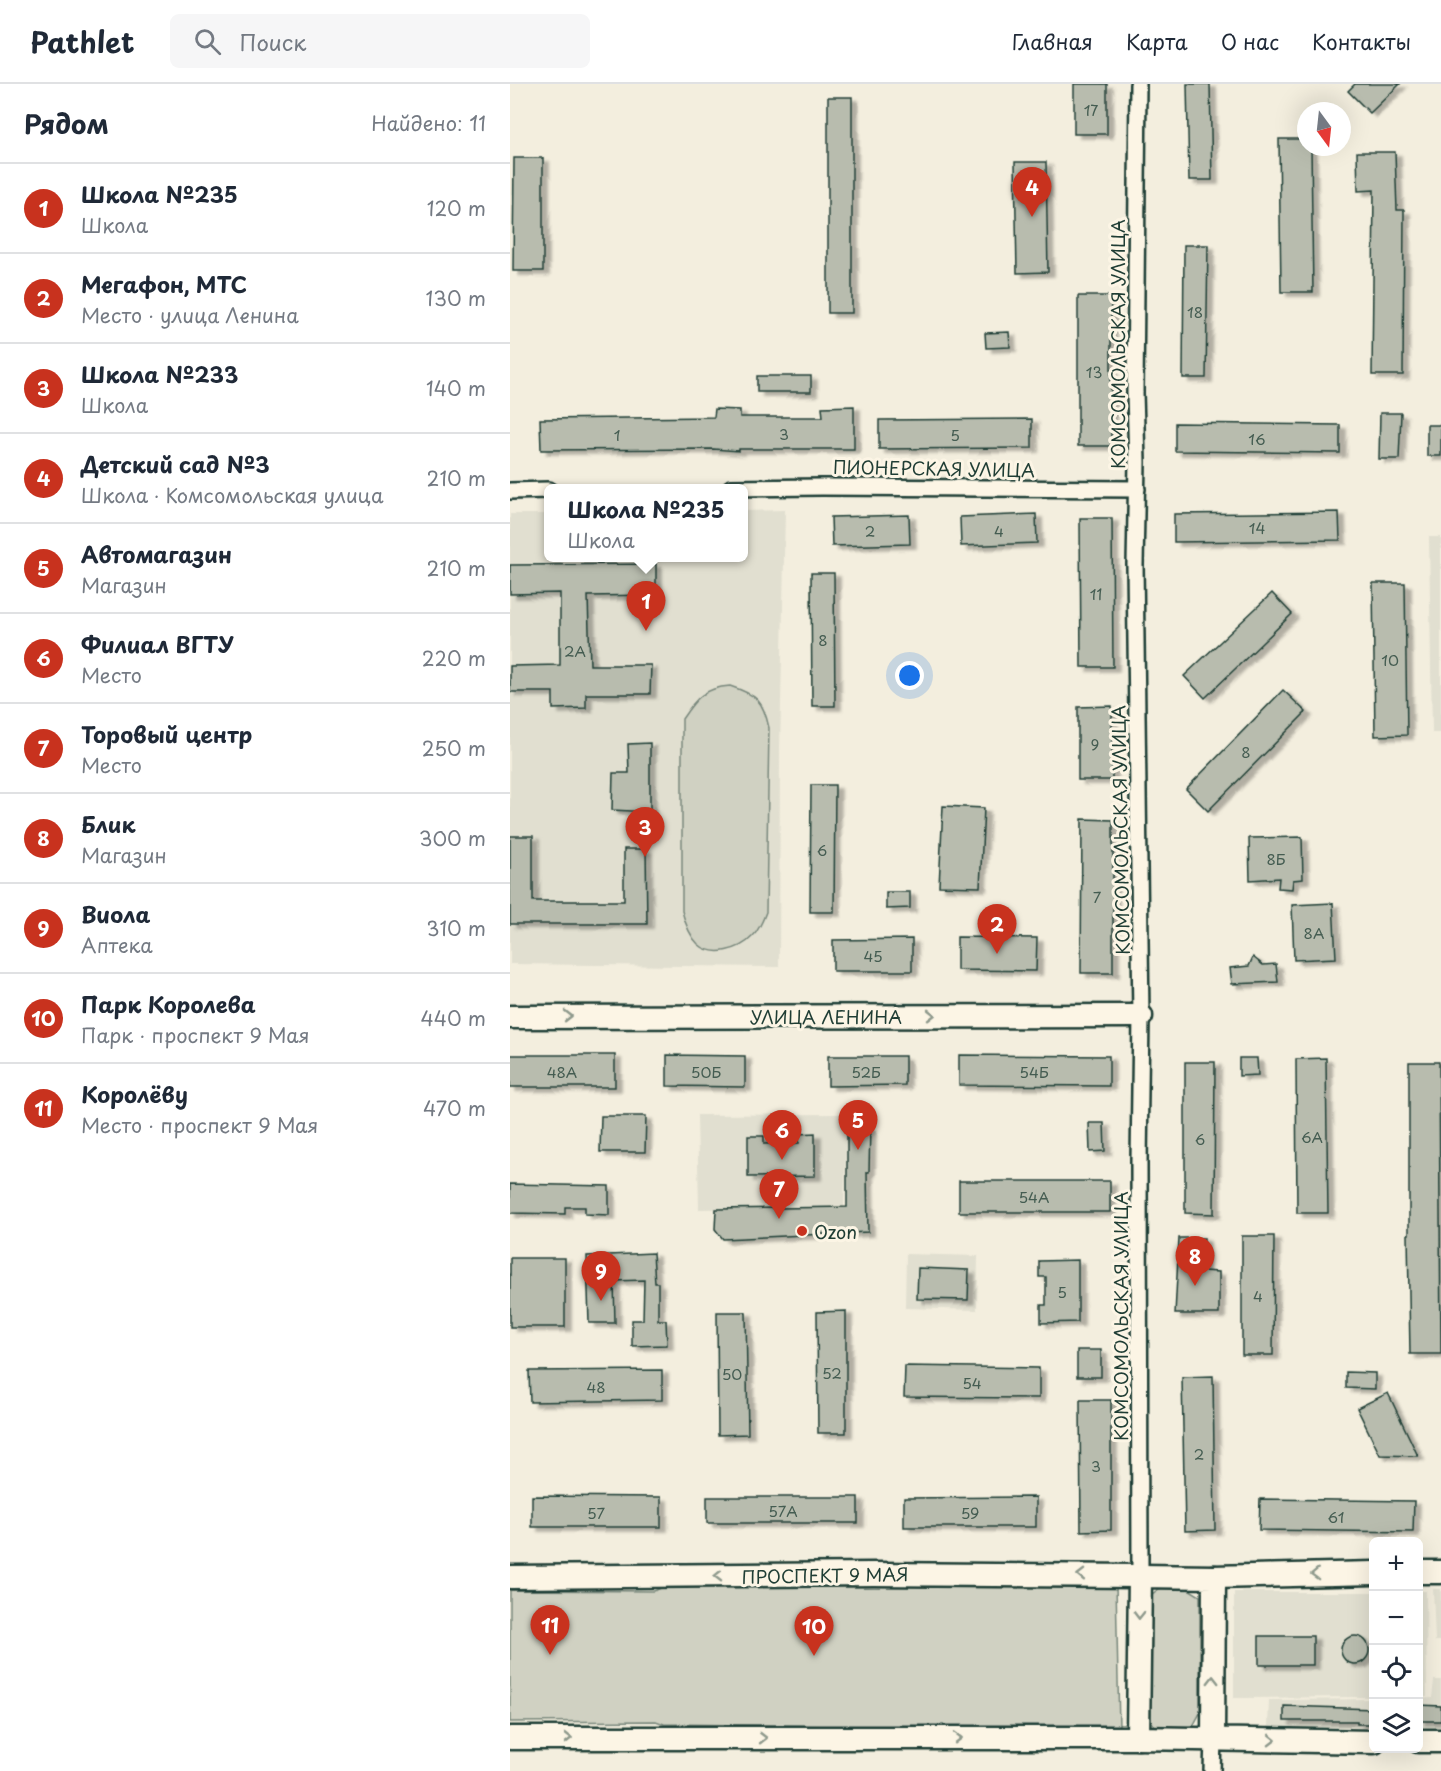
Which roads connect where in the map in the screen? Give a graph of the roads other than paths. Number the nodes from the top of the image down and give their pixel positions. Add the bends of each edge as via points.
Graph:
1 (1138, 84) edge
2 (748, 489) edge
3 (1137, 489) junction
4 (510, 490) edge
5 (544, 490) edge
6 (1141, 1016) junction
7 (510, 1017) edge
8 (1423, 1572) edge
9 (1441, 1572) edge
10 (1369, 1573) edge
11 (1140, 1576) junction
12 (510, 1577) edge
13 (1214, 1577) junction
14 (510, 1738) edge
15 (1138, 1738) junction
16 (1213, 1739) junction
17 (1423, 1741) edge
18 (1441, 1741) edge
19 (1369, 1742) edge
20 (1212, 1771) edge

1 - 3 street, КОМСОМОЛЬСКАЯ УЛИЦА via 1134,393
2 - 3 street, ПИОНЕРСКАЯ УЛИЦА
3 - 6 street, КОМСОМОЛЬСКАЯ УЛИЦА
4 - 5 street
7 -> 6 street, УЛИЦА ЛЕНИНА
6 - 11 street, КОМСОМОЛЬСКАЯ УЛИЦА
8 - 9 street
10 -> 13 street
11 -> 12 street, ПРОСПЕКТ 9 МАЯ
11 - 13 street, ПРОСПЕКТ 9 МАЯ
11 -> 15 street
16 -> 13 street
14 -> 15 street
15 - 16 street
16 -> 19 street
16 - 20 street
17 - 18 street

